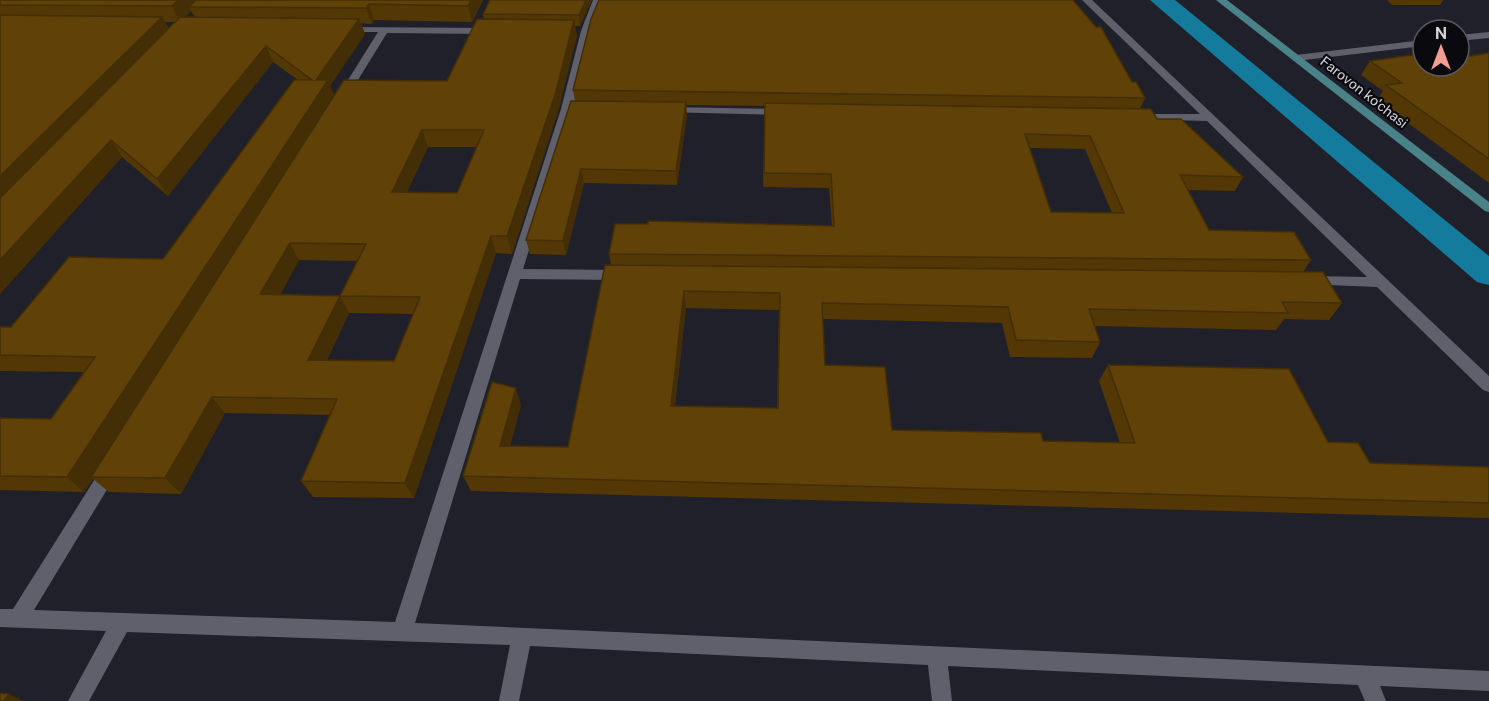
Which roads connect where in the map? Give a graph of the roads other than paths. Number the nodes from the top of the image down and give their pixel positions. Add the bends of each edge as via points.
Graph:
1 (1221, 0) edge
2 (601, 4) edge
3 (1087, 5) edge
4 (337, 29) edge
5 (384, 30) junction
6 (503, 31) edge
7 (1489, 35) edge
8 (1471, 37) edge
9 (1411, 44) edge
10 (1296, 58) junction
11 (650, 110) edge
12 (333, 111) edge
13 (793, 112) edge
14 (1126, 117) edge
15 (1209, 118) junction
16 (1489, 208) edge
17 (515, 274) junction
18 (634, 275) edge
19 (1299, 281) edge
20 (1382, 282) junction
21 (1489, 386) edge
22 (119, 456) edge
23 (9, 618) edge
24 (121, 623) junction
25 (402, 632) junction
26 (522, 636) junction
27 (937, 656) junction
28 (1364, 676) junction
29 (1489, 681) edge
30 (78, 701) edge
31 (509, 701) edge
32 (942, 701) edge
33 (1376, 701) edge

1 - 10 street, Farovon ko'chasi
2 - 17 street via 580,31 573,109
3 - 15 street
4 - 5 street
5 - 6 street
5 - 12 street
7 - 8 lane
9 - 10 lane
10 - 16 street, Farovon ko'chasi
11 - 13 street
14 - 15 street
15 - 20 street
17 - 18 street
17 - 25 street
19 - 20 street
20 - 21 street
22 - 23 street
23 - 24 street
24 - 25 street
24 - 30 street
25 - 26 street
26 - 27 street
26 - 31 street
27 - 28 street
27 - 32 street
28 - 29 street
28 - 33 street

